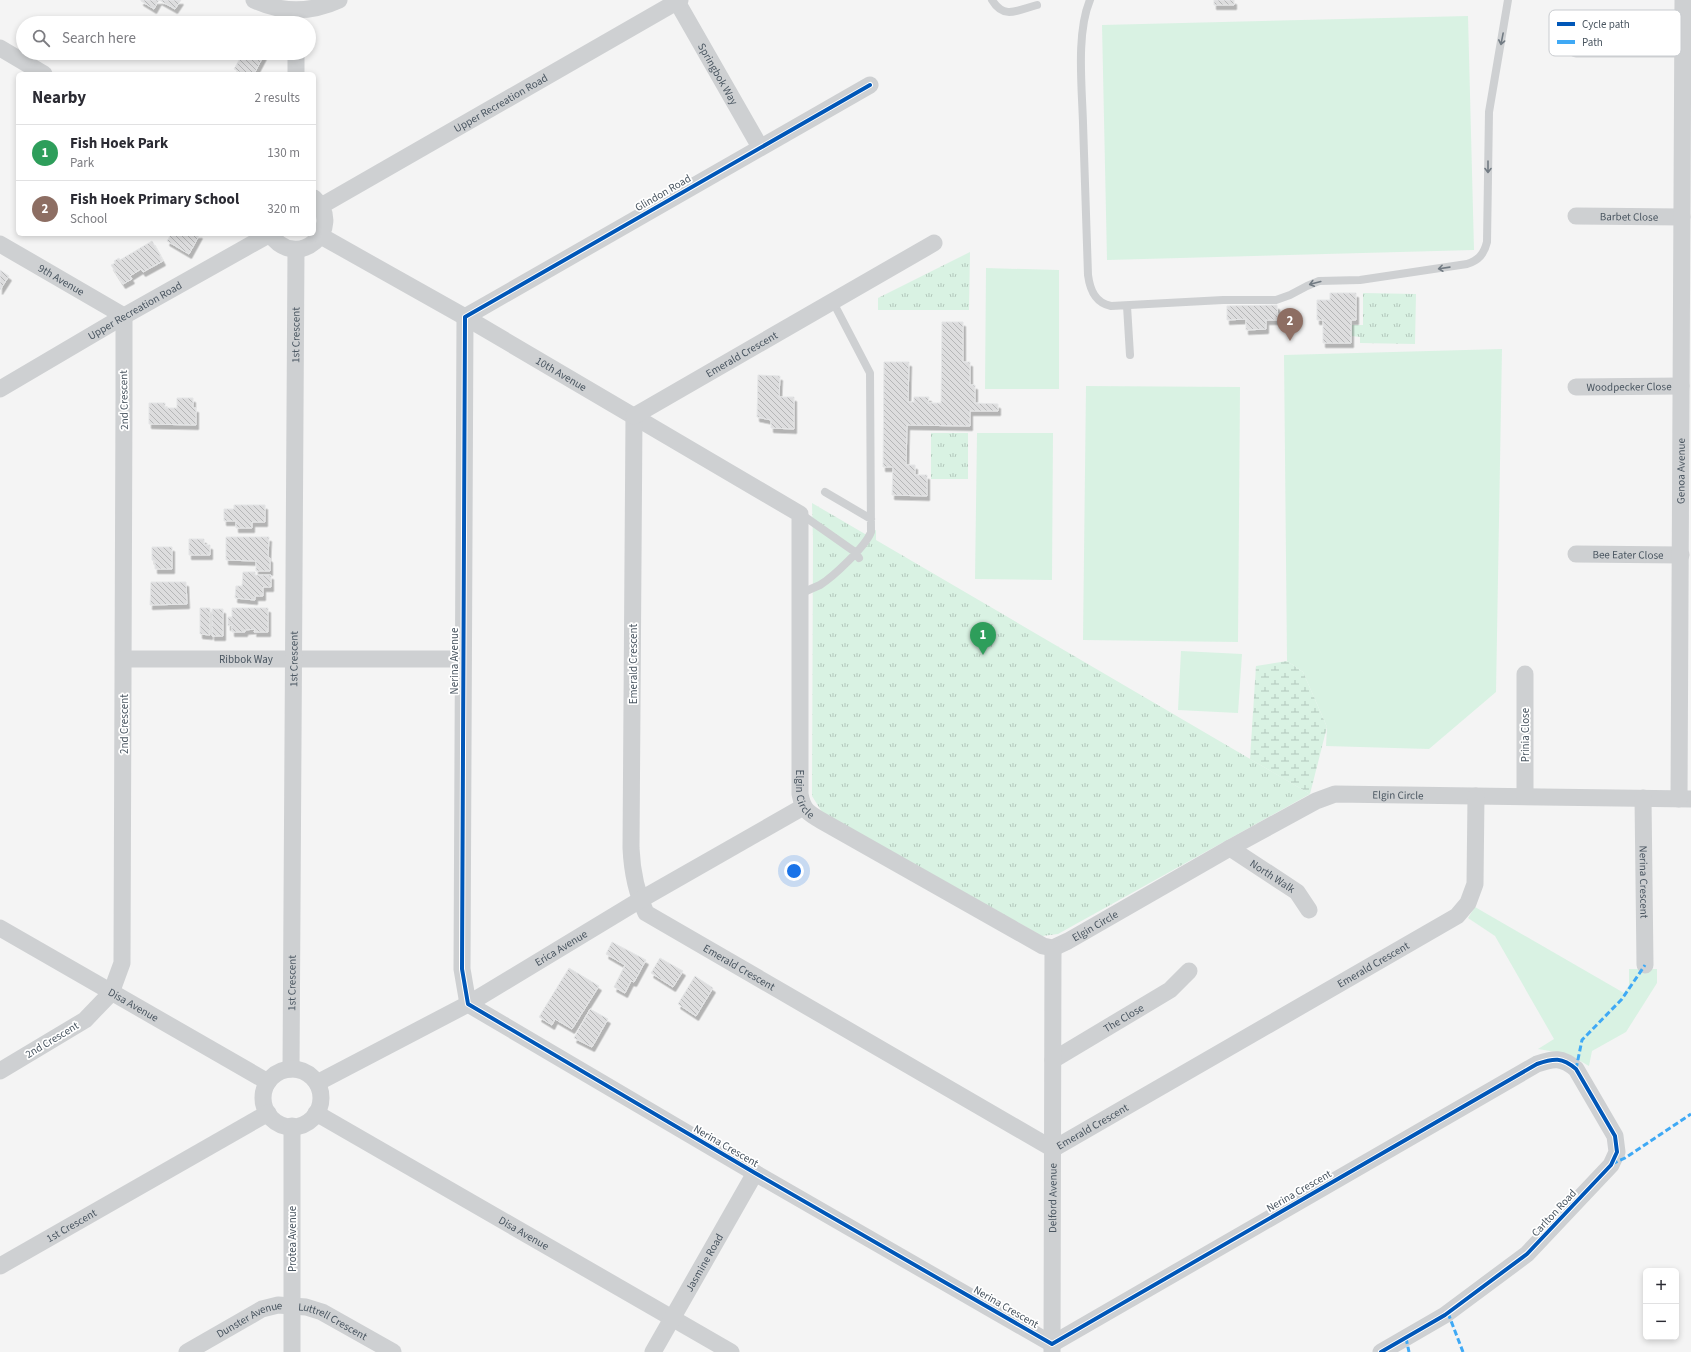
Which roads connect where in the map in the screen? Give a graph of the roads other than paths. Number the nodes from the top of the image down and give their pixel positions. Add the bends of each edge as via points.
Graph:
1 (254, 0) edge
2 (339, 0) edge
3 (678, 0) edge
4 (992, 0) edge
5 (1090, 0) edge
6 (1508, 0) edge
7 (1683, 0) edge
8 (1037, 5) dead end
9 (296, 11) edge
10 (0, 48) edge
11 (1683, 49) joint
12 (16, 57) edge
13 (20, 60) edge
14 (296, 60) edge
15 (1687, 71) edge
16 (41, 72) edge
17 (296, 72) edge
18 (870, 85) dead end
19 (760, 148) junction
20 (318, 202) edge
21 (1576, 216) dead end
22 (1682, 217) junction
23 (266, 236) edge
24 (272, 236) edge
25 (320, 236) junction
26 (934, 243) dead end
27 (0, 244) edge
28 (296, 250) junction
29 (833, 302) junction
30 (1127, 306) junction
31 (124, 316) junction
32 (465, 317) junction
33 (1130, 355) dead end
34 (1682, 386) junction
35 (1576, 387) dead end
36 (0, 389) edge
37 (634, 416) junction
38 (1686, 465) edge
39 (825, 492) dead end
40 (800, 514) junction
41 (871, 519) junction
42 (1576, 554) dead end
43 (1680, 554) junction
44 (857, 555) junction
45 (799, 594) junction
46 (293, 658) junction
47 (124, 659) junction
48 (463, 659) junction
49 (1525, 674) dead end
50 (1476, 796) junction
51 (1525, 796) junction
52 (1643, 798) junction
53 (1685, 799) edge
54 (803, 807) junction
55 (1230, 848) junction
56 (640, 900) junction
57 (1309, 910) dead end
58 (0, 928) edge
59 (1053, 948) junction
60 (1645, 965) dead end
61 (1189, 971) dead end
62 (111, 993) junction
63 (468, 1004) junction
64 (1053, 1060) junction
65 (1537, 1064) joint
66 (291, 1069) junction
67 (0, 1071) edge
68 (268, 1082) junction
69 (316, 1083) junction
70 (268, 1113) junction
71 (316, 1113) junction
72 (292, 1126) junction
73 (1053, 1149) junction
74 (755, 1173) junction
75 (0, 1266) edge
76 (292, 1306) junction
77 (673, 1318) junction
78 (1052, 1348) edge
79 (187, 1352) edge
80 (292, 1352) edge
81 (392, 1352) edge
82 (653, 1352) edge
83 (731, 1352) edge
84 (1381, 1352) edge

1 - 9 street via 274,8
2 - 9 street
3 - 19 street, Springbok Way
3 - 20 street, Upper Recreation Road
4 - 8 lane via 1000,11 1007,13
5 - 30 lane via 1082,29 1089,284 1098,301 1105,305
6 -> 30 lane via 1489,112 1487,242 1481,257 1467,264 1360,280 1319,281 1276,300 1223,300
7 - 11 street, Genoa Avenue
10 - 12 street
11 - 15 street, Genoa Avenue
13 - 16 street
14 - 17 street
15 - 22 street, Genoa Avenue
18 - 19 street, Glindon Road
19 - 32 street, Glindon Road
20 - 25 street via 325,221
21 - 22 street, Barbet Close
22 - 34 street, Genoa Avenue
23 - 31 street, Upper Recreation Road
24 - 28 street via 281,246
25 - 28 street via 306,248
25 - 32 street, 10th Avenue
26 - 29 street, Emerald Crescent
27 - 31 street, 9th Avenue
28 - 46 street, 1st Crescent
29 - 37 street, Emerald Crescent
29 - 41 lane via 870,373
30 - 33 lane
31 - 36 street, Upper Recreation Road
31 - 47 street, 2nd Crescent
32 - 37 street, 10th Avenue
32 - 48 street, Nerina Avenue
34 - 35 street, Woodpecker Close
34 - 38 street, Genoa Avenue
37 - 40 street, 10th Avenue
37 - 56 street, Emerald Crescent via 631,848 632,870
38 - 43 street, Genoa Avenue
39 - 41 lane
40 - 44 lane
40 - 45 street, Elgin Circle
41 - 44 lane via 868,539
42 - 43 street, Bee Eater Close
43 - 53 street, Genoa Avenue
44 - 45 lane via 821,584
45 - 54 street, Elgin Circle via 800,794
46 - 47 street, Ribbok Way
46 - 48 street, Ribbok Way
46 - 66 street, 1st Crescent
47 - 62 street, 2nd Crescent via 122,963
48 - 63 street, Nerina Avenue via 462,969
49 - 51 street, Prinia Close
50 - 51 street, Elgin Circle
50 - 55 street, Elgin Circle via 1336,794 1316,801
50 - 73 street, Emerald Crescent via 1475,884 1468,903 1457,916
51 - 52 street, Elgin Circle
52 - 53 street, Elgin Circle
52 - 60 street, Nerina Crescent
54 - 56 street, Erica Avenue
54 - 59 street, Elgin Circle via 814,817 1022,935 1043,946
55 - 57 street, North Walk via 1297,892
55 - 59 street, Elgin Circle
56 - 63 street, Erica Avenue
56 - 73 street, Emerald Crescent via 646,914
58 - 62 street, Disa Avenue
59 - 64 street, Delford Avenue
61 - 64 street, The Close via 1170,990
62 - 67 street, 2nd Crescent via 85,1020
62 - 68 street, Disa Avenue
63 - 69 street, Erica Avenue
63 - 74 street, Nerina Crescent
64 - 73 street, Delford Avenue
65 - 78 street, Nerina Crescent
65 - 84 street, Carlton Road via 1550,1059 1560,1059 1576,1069 1615,1136 1617,1152 1611,1165 1527,1254 1445,1315
66 - 68 street via 278,1072
66 - 69 street via 306,1072
68 - 70 street via 263,1097
69 - 71 street via 321,1098
70 - 72 street via 282,1125
70 - 75 street, 1st Crescent
71 - 72 street via 306,1123
71 - 77 street, Disa Avenue
72 - 76 street, Protea Avenue
73 - 78 street, Delford Avenue
74 - 77 street, Jasmine Road
74 - 78 street, Nerina Crescent
76 - 79 street, Dunster Avenue via 262,1309
76 - 80 street, Protea Avenue
76 - 81 street, Luttrell Crescent via 322,1312
77 - 82 street, Jasmine Road
77 - 83 street, Disa Avenue

